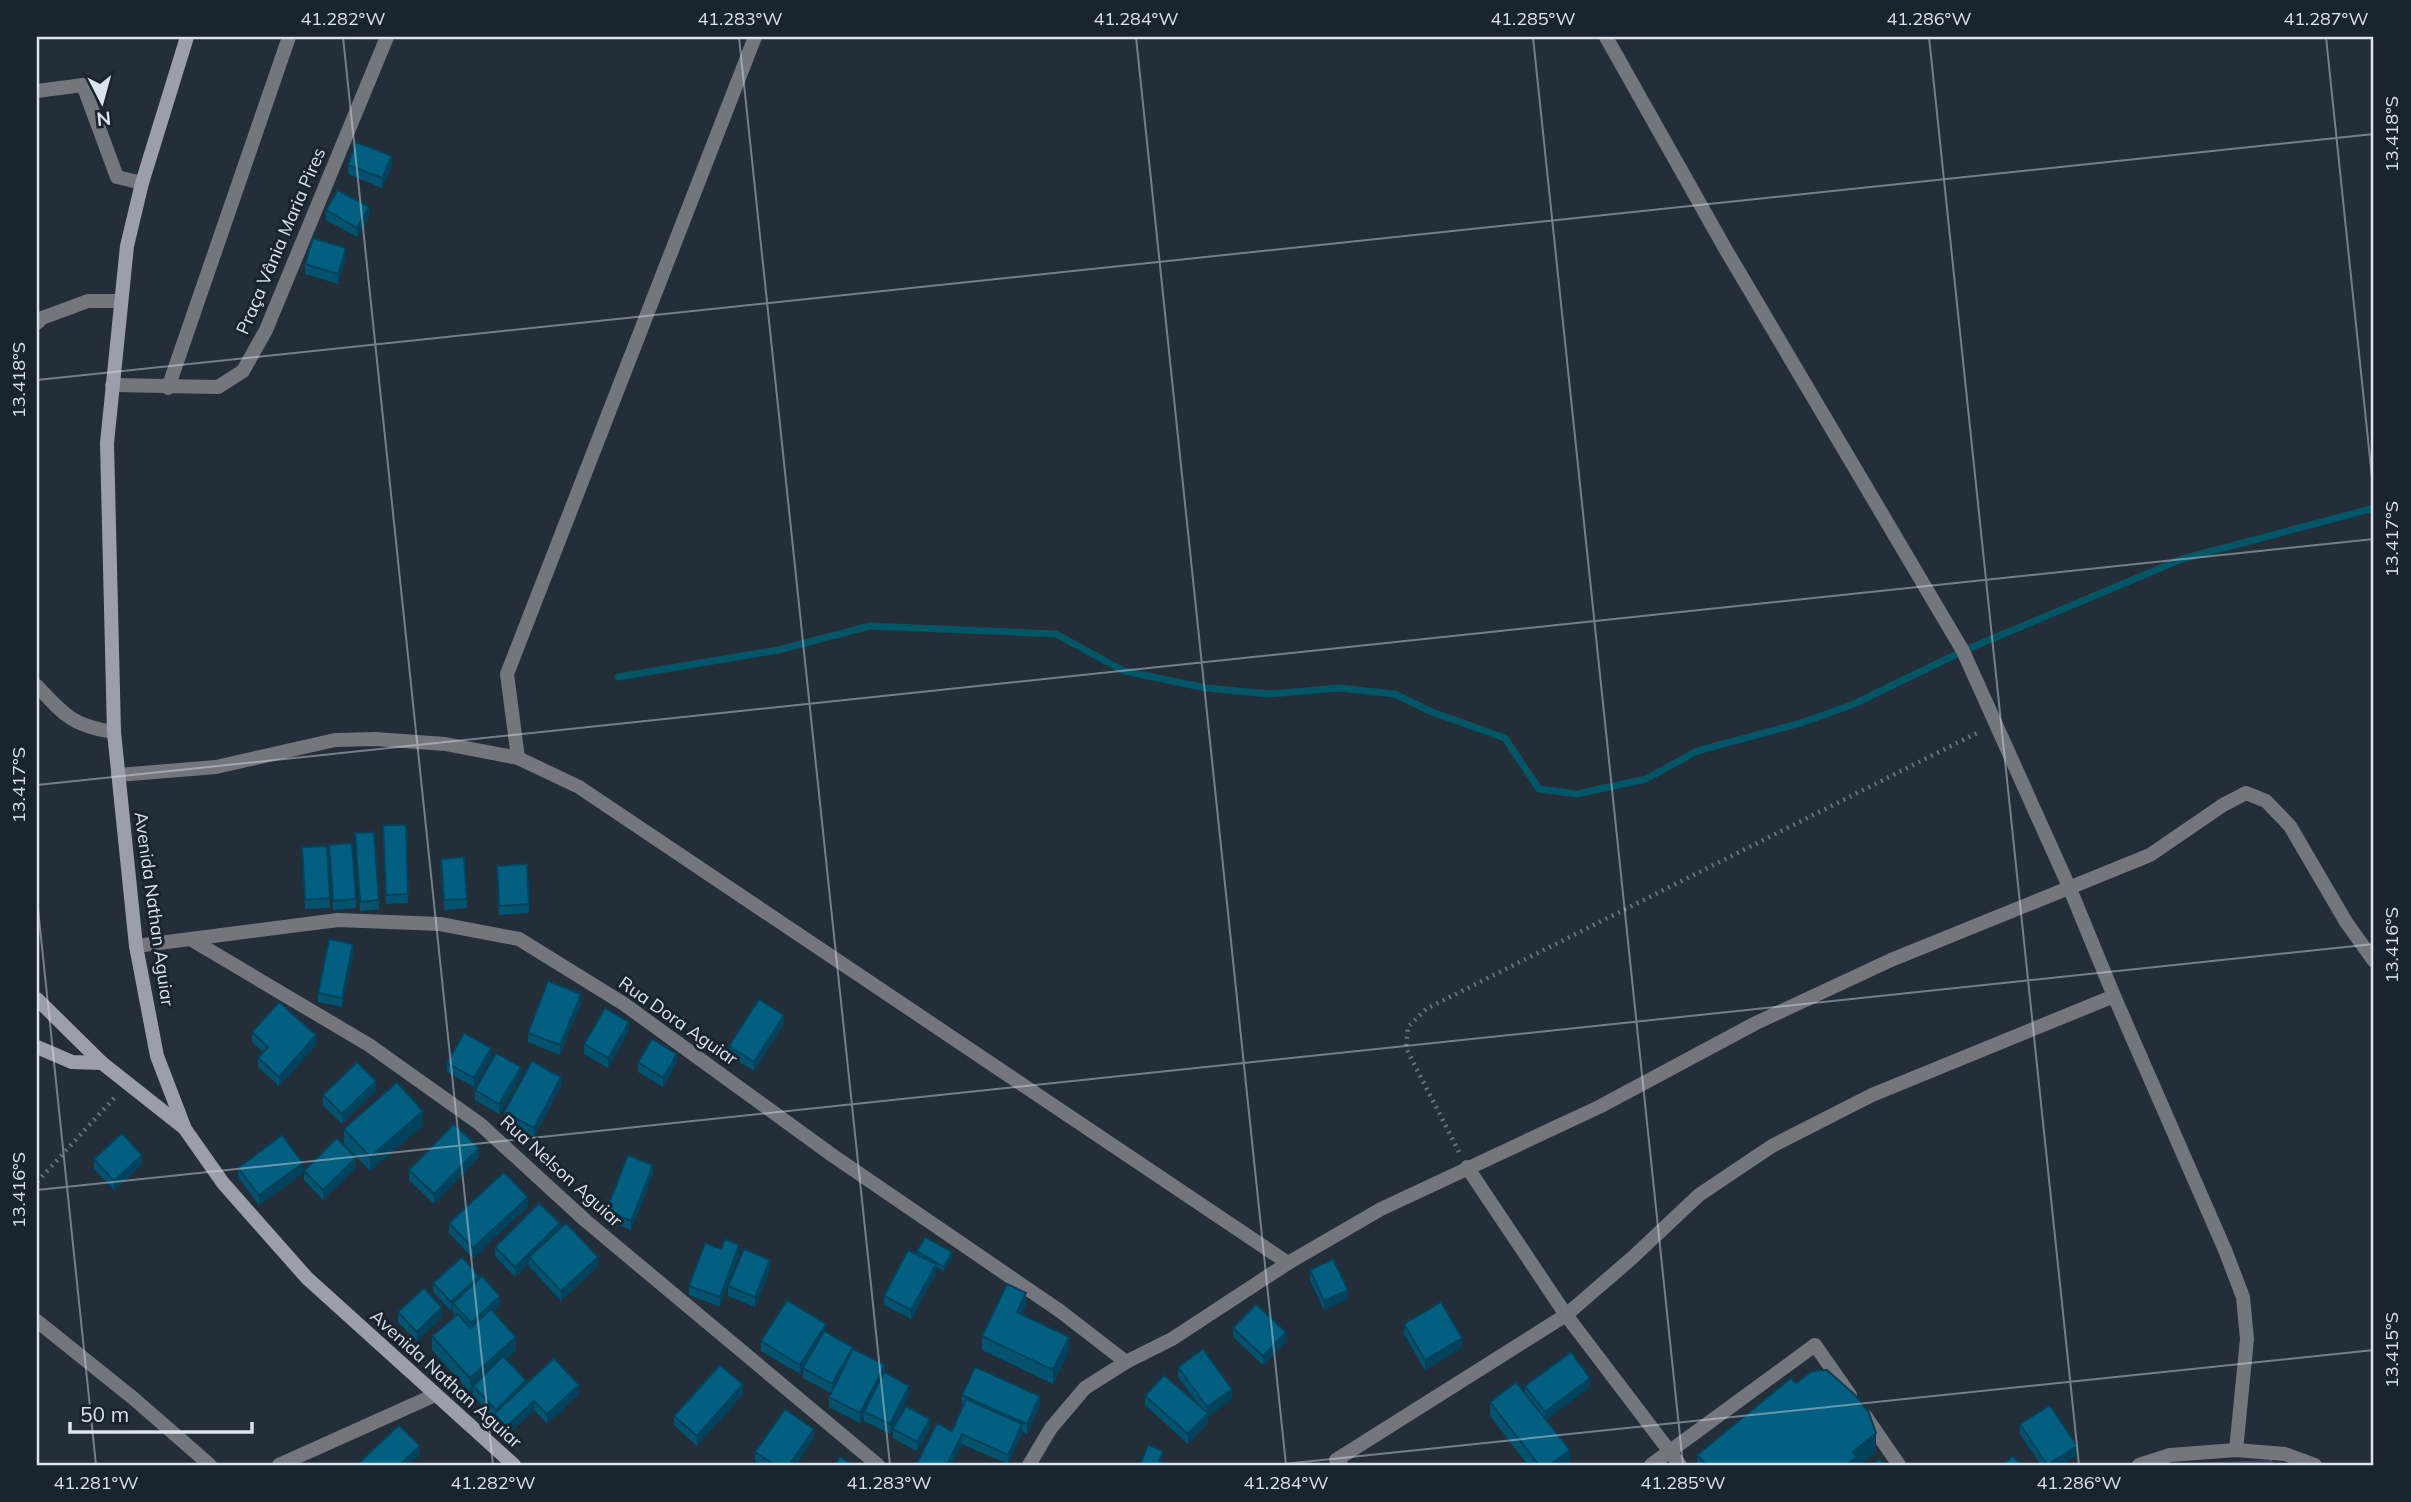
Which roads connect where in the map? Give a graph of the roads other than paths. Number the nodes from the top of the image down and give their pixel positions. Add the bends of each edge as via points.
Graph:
1 (187, 37) edge
2 (289, 37) edge
3 (387, 37) edge
4 (755, 37) edge
5 (1606, 37) edge
6 (37, 91) edge
7 (142, 183) junction
8 (120, 301) junction
9 (37, 323) edge
10 (112, 385) junction
11 (168, 388) junction
12 (37, 686) edge
13 (114, 732) junction
14 (518, 758) junction
15 (118, 775) junction
16 (2070, 889) junction
17 (192, 940) junction
18 (136, 946) junction
19 (2374, 961) edge
20 (2114, 996) junction
21 (37, 999) edge
22 (37, 1047) edge
23 (102, 1063) junction
24 (185, 1129) junction
25 (1467, 1167) junction
26 (1288, 1263) junction
27 (1566, 1315) junction
28 (37, 1321) edge
29 (1126, 1362) junction
30 (435, 1395) junction
31 (2236, 1450) junction
32 (1671, 1453) junction
33 (210, 1465) edge
34 (279, 1465) edge
35 (514, 1465) edge
36 (878, 1465) edge
37 (1029, 1465) edge
38 (1341, 1465) edge
39 (1651, 1465) edge
40 (1680, 1465) edge
41 (1899, 1465) edge
42 (2140, 1465) edge
43 (2315, 1465) edge

1 - 7 main road, Avenida Nathan Aguiar
2 - 11 street
3 - 11 street, Praça Vânia Maria Pires via 267,330 243,371 218,387
4 - 14 street via 506,674
5 - 16 street via 1963,651
6 - 7 street via 83,85 117,177
7 - 8 main road, Avenida Nathan Aguiar
8 - 9 street via 88,301
8 - 10 main road, Avenida Nathan Aguiar
10 - 11 street, Praça Vânia Maria Pires
10 - 13 main road, Avenida Nathan Aguiar via 107,443
12 - 13 street via 66,717 91,729
13 - 15 main road, Avenida Nathan Aguiar
14 - 15 street via 445,744 335,740 216,767
14 - 26 street via 579,787
15 - 18 main road, Avenida Nathan Aguiar
16 - 19 street via 2150,855 2246,793 2266,801 2290,826
16 - 20 street
16 - 25 street via 1891,960 1756,1023 1599,1107
17 - 18 street, Rua Dora Aguiar
17 - 29 street, Rua Dora Aguiar via 338,920 440,924 519,939 624,1004
17 - 36 street, Rua Nelson Aguiar via 369,1045 480,1124 586,1222
18 - 24 main road, Avenida Nathan Aguiar via 157,1056
20 - 27 street via 1872,1095 1772,1146 1699,1195
20 - 31 street via 2243,1297 2247,1339
21 - 23 main road
22 - 23 main road via 72,1062
23 - 24 main road
24 - 30 main road, Avenida Nathan Aguiar via 223,1183 307,1278
25 - 26 street via 1381,1209
25 - 27 street
26 - 29 street via 1172,1339
27 - 32 street
27 - 38 street via 1336,1460
28 - 33 street
29 - 37 street via 1085,1388 1051,1428
30 - 34 street
30 - 35 main road, Avenida Nathan Aguiar
31 - 42 street via 2170,1455
31 - 43 street via 2285,1454
32 - 39 street
32 - 40 street
32 - 41 street via 1815,1345

